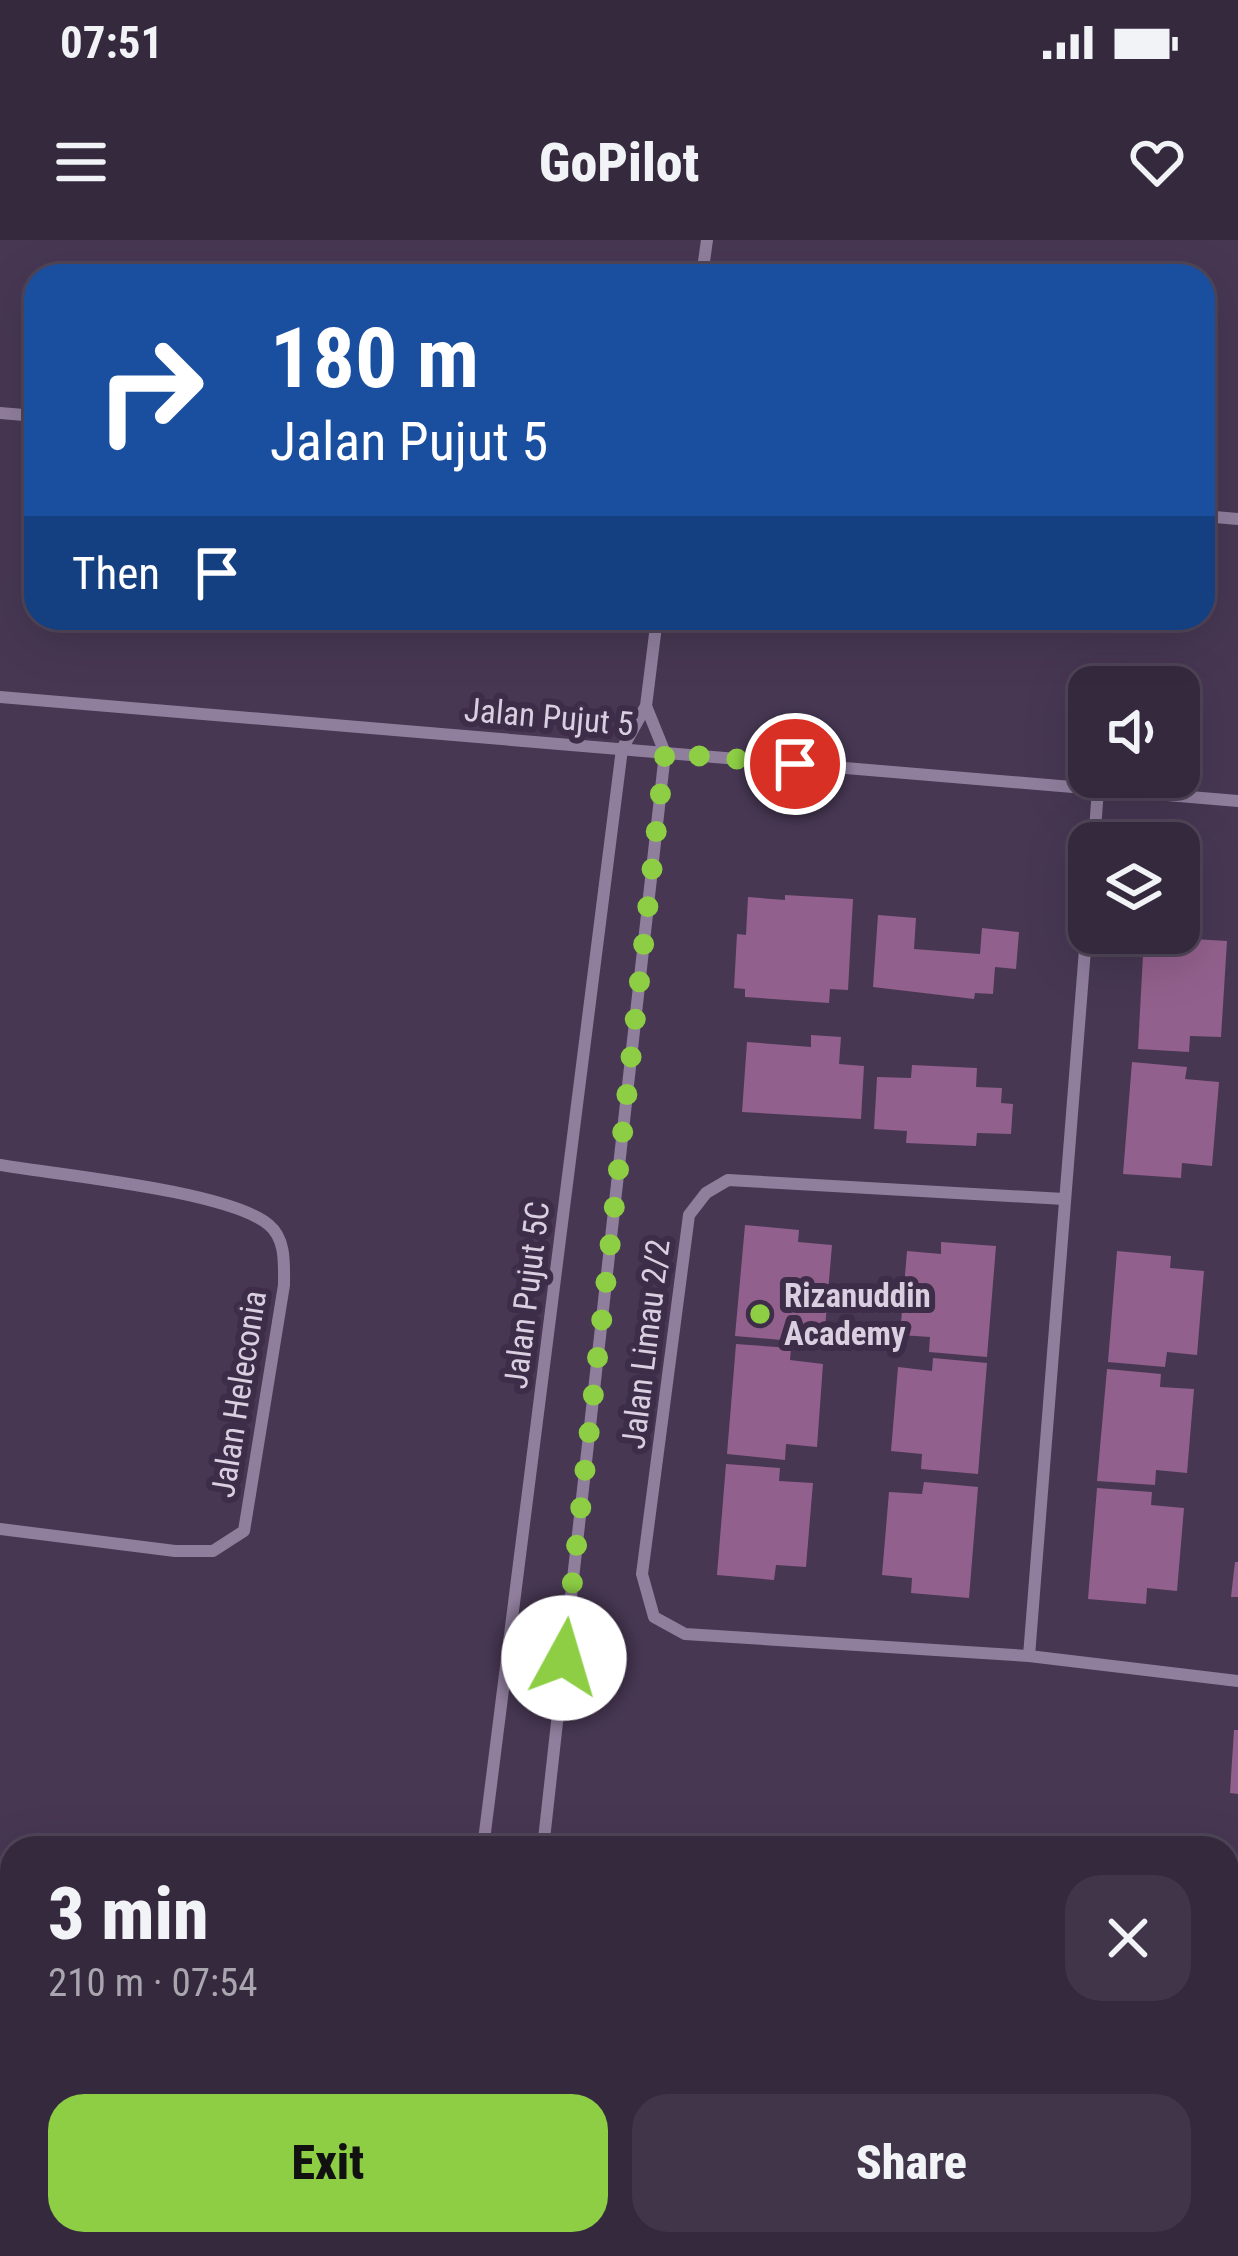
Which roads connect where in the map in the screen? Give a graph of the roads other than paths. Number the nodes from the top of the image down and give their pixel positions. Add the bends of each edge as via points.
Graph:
1 (656, 630) edge
2 (0, 697) edge
3 (646, 706) junction
4 (622, 749) junction
5 (665, 753) junction
6 (1068, 787) edge
7 (1200, 798) edge
8 (1238, 801) edge
9 (1084, 954) edge
10 (0, 1166) edge
11 (1064, 1199) junction
12 (0, 1529) edge
13 (1029, 1657) junction
14 (1238, 1681) edge
15 (485, 1836) edge
16 (544, 1836) edge

1 - 3 street
2 - 4 street, Jalan Pujut 5
3 - 4 street
3 - 5 street
4 - 5 street, Jalan Pujut 5
4 - 15 street, Jalan Pujut 5C
5 - 6 street, Jalan Pujut 5
5 - 16 street
7 - 8 street, Jalan Pujut 5
9 - 11 street
10 - 12 street, Jalan Heleconia via 232,1204 272,1226 283,1248 284,1285 244,1531 213,1551 175,1551
11 - 13 street
11 - 13 street, Jalan Limau 2/2 via 728,1180 706,1193 689,1215 642,1574 654,1616 685,1634
13 - 14 street

